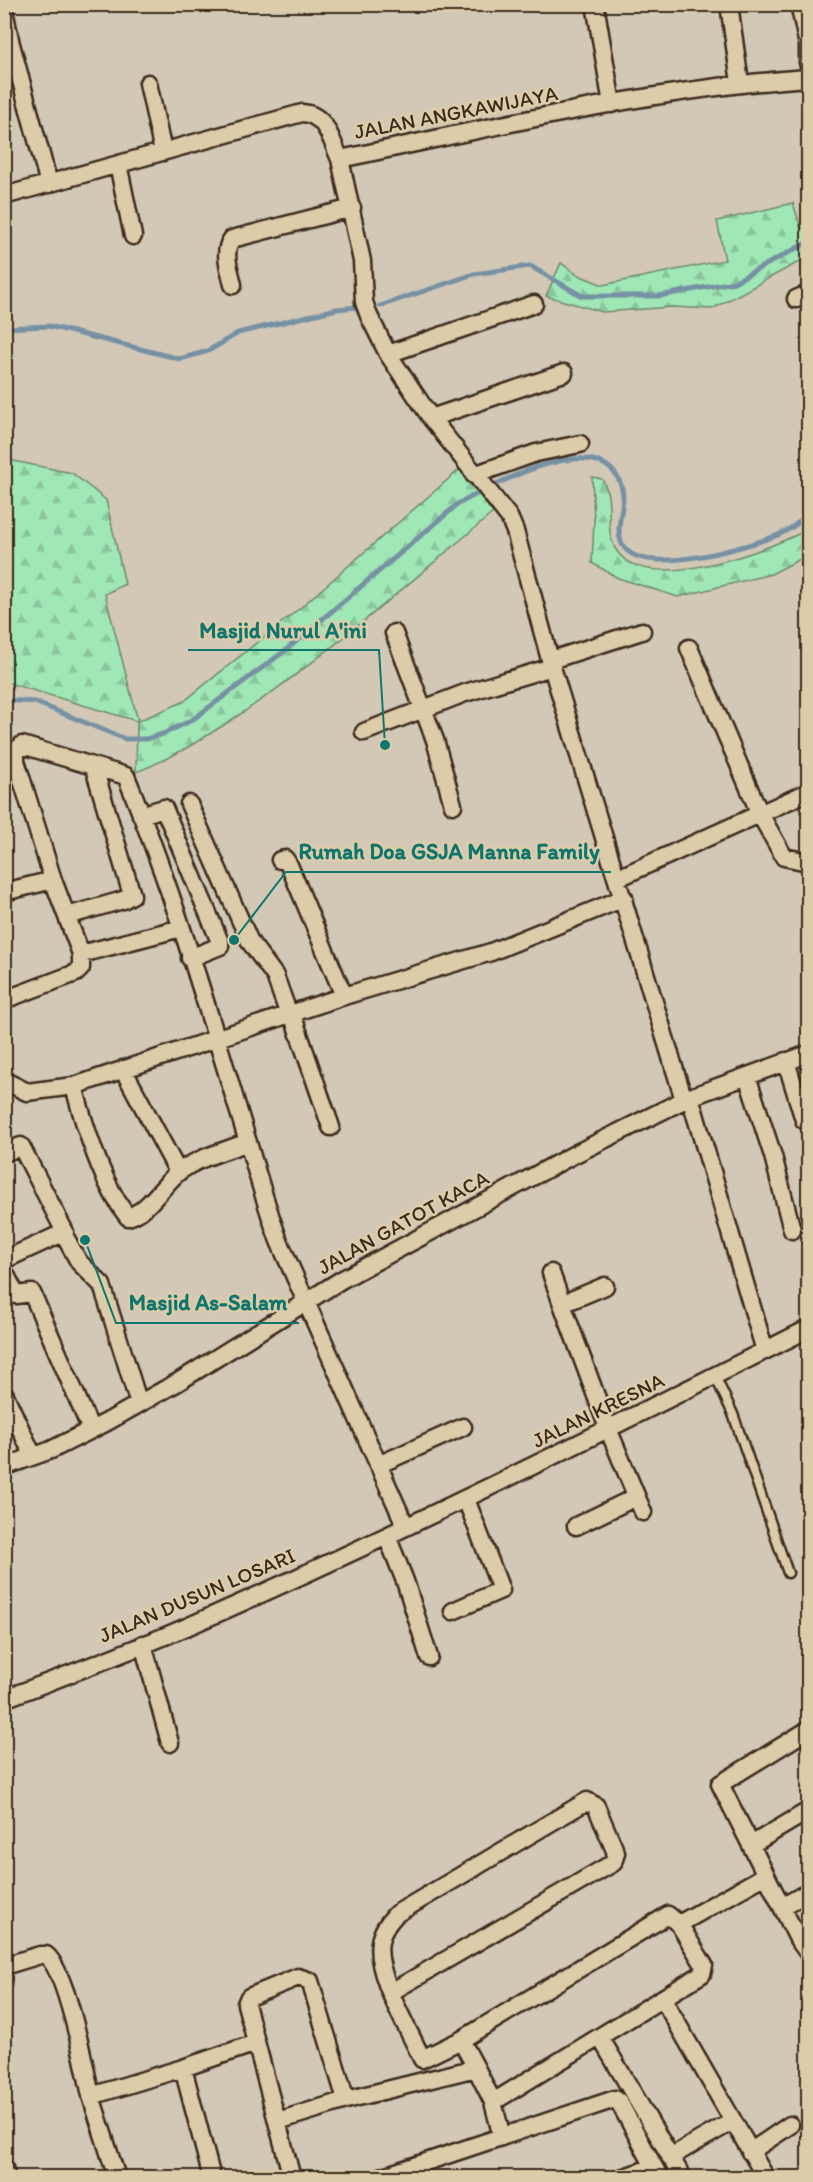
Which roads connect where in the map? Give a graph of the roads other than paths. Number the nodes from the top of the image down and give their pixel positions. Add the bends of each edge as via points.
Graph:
1 (595, 4) edge
2 (729, 4) edge
3 (798, 4) edge
4 (4, 10) edge
5 (808, 63) edge
6 (808, 78) edge
7 (148, 83) dead end
8 (740, 83) junction
9 (612, 104) junction
10 (163, 152) junction
11 (340, 159) junction
12 (118, 164) junction
13 (49, 184) junction
14 (4, 196) edge
15 (352, 208) junction
16 (133, 236) dead end
17 (233, 285) dead end
18 (534, 304) dead end
19 (388, 354) junction
20 (564, 374) dead end
21 (431, 418) junction
22 (580, 444) dead end
23 (476, 477) junction
24 (642, 631) dead end
25 (394, 633) dead end
26 (689, 648) dead end
27 (552, 663) junction
28 (423, 708) junction
29 (364, 732) dead end
30 (94, 768) junction
31 (808, 792) edge
32 (189, 804) dead end
33 (453, 805) dead end
34 (760, 814) junction
35 (141, 815) junction
36 (280, 860) dead end
37 (808, 862) edge
38 (618, 878) junction
39 (53, 880) junction
40 (4, 892) edge
41 (624, 898) junction
42 (67, 916) junction
43 (181, 928) junction
44 (81, 954) junction
45 (190, 958) junction
46 (344, 996) junction
47 (5, 1000) edge
48 (291, 1014) junction
49 (215, 1037) junction
50 (808, 1054) edge
51 (786, 1061) junction
52 (123, 1069) junction
53 (747, 1076) junction
54 (6, 1078) edge
55 (74, 1086) junction
56 (687, 1099) junction
57 (804, 1120) dead end
58 (331, 1127) dead end
59 (248, 1142) junction
60 (4, 1154) edge
61 (178, 1172) junction
62 (792, 1230) dead end
63 (63, 1233) junction
64 (4, 1260) edge
65 (4, 1272) edge
66 (551, 1274) dead end
67 (605, 1286) dead end
68 (306, 1302) junction
69 (562, 1304) junction
70 (808, 1329) edge
71 (765, 1351) junction
72 (715, 1376) junction
73 (4, 1393) edge
74 (139, 1404) junction
75 (463, 1427) dead end
76 (91, 1430) junction
77 (609, 1431) junction
78 (33, 1456) junction
79 (378, 1465) junction
80 (4, 1467) edge
81 (466, 1499) junction
82 (576, 1526) dead end
83 (405, 1527) junction
84 (387, 1536) junction
85 (788, 1573) dead end
86 (453, 1611) dead end
87 (143, 1644) junction
88 (429, 1657) dead end
89 (4, 1699) edge
90 (808, 1730) edge
91 (170, 1743) dead end
92 (808, 1811) edge
93 (751, 1845) junction
94 (766, 1875) junction
95 (808, 1892) edge
96 (782, 1907) junction
97 (679, 1924) junction
98 (808, 1953) edge
99 (4, 1966) edge
100 (392, 1992) junction
101 (663, 1999) junction
102 (600, 2037) junction
103 (461, 2040) junction
104 (256, 2043) junction
105 (422, 2059) junction
106 (183, 2068) junction
107 (476, 2068) junction
108 (429, 2079) junction
109 (91, 2096) junction
110 (346, 2100) junction
111 (493, 2102) junction
112 (278, 2121) junction
113 (733, 2121) junction
114 (790, 2125) dead end
115 (502, 2137) junction
116 (750, 2151) junction
117 (670, 2157) junction
118 (4, 2168) edge
119 (657, 2172) edge
120 (8, 2178) edge
121 (117, 2178) edge
122 (212, 2178) edge
123 (292, 2178) edge
124 (378, 2178) edge
125 (621, 2178) edge
126 (682, 2178) edge
127 (766, 2178) edge

1 - 9 street
2 - 8 street
3 - 5 street via 808,45
4 - 13 street
6 - 8 street, JALAN ANGKAWIJAYA
7 - 10 street
8 - 9 street, JALAN ANGKAWIJAYA
9 - 11 street, JALAN ANGKAWIJAYA
10 - 11 street, JALAN ANGKAWIJAYA via 310,113 325,126
10 - 12 street, JALAN ANGKAWIJAYA
11 - 15 street
12 - 13 street, JALAN ANGKAWIJAYA
12 - 16 street
13 - 14 street, JALAN ANGKAWIJAYA
15 - 17 street via 232,239 227,253
15 - 19 street via 362,261 364,302
18 - 19 street
19 - 21 street
20 - 21 street
21 - 23 street
22 - 23 street via 536,453
23 - 27 street via 509,517 515,531
24 - 27 street
25 - 28 street
26 - 34 street
27 - 28 street
27 - 38 street
28 - 29 street
28 - 33 street
30 - 35 street via 126,776
30 - 39 street via 22,745 16,751
30 - 42 street via 132,895
31 - 34 street
32 - 48 street via 250,942 275,976
34 - 37 street via 784,857
34 - 38 street
35 - 43 street
35 - 45 street via 164,808 220,942 220,946
36 - 46 street via 285,859 289,865
38 - 41 street
39 - 40 street
39 - 42 street
41 - 46 street via 491,952
41 - 56 street
42 - 44 street
43 - 44 street
43 - 45 street
44 - 47 street via 81,968 75,973
45 - 49 street
46 - 48 street
48 - 49 street
48 - 58 street
49 - 52 street
49 - 59 street
50 - 51 street, JALAN GATOT KACA
51 - 53 street, JALAN GATOT KACA
51 - 57 street
52 - 55 street
52 - 61 street
53 - 56 street, JALAN GATOT KACA
53 - 62 street
54 - 55 street via 27,1092
55 - 61 street via 98,1160 127,1216 142,1209
56 - 68 street, JALAN GATOT KACA via 436,1227
56 - 71 street
59 - 61 street
59 - 68 street via 275,1232
60 - 63 street via 21,1146
63 - 64 street
63 - 74 street via 78,1262 102,1286
65 - 76 street via 16,1296 32,1293
66 - 69 street
67 - 69 street
68 - 74 street, JALAN GATOT KACA
68 - 79 street
69 - 77 street
70 - 71 street, JALAN KRESNA
71 - 72 street, JALAN KRESNA
72 - 77 street, JALAN KRESNA
72 - 85 lane via 733,1414
73 - 78 street
74 - 76 street, JALAN GATOT KACA
75 - 79 street
76 - 78 street, JALAN GATOT KACA
77 - 81 street, JALAN KRESNA
77 - 82 street via 639,1505
78 - 80 street, JALAN GATOT KACA
79 - 83 street
81 - 83 street, JALAN KRESNA
81 - 86 street via 501,1590
83 - 84 street, JALAN DUSUN LOSARI
84 - 87 street, JALAN DUSUN LOSARI
84 - 88 street
87 - 89 street, JALAN DUSUN LOSARI
87 - 91 street
90 - 93 street via 721,1780
92 - 93 street
93 - 94 street
94 - 96 street
94 - 97 street
95 - 96 street
96 - 98 street
97 - 101 street via 705,1969
97 - 103 street via 668,1915
99 - 109 street via 40,1955 53,1962 65,1991
100 - 100 street via 613,1863 616,1853 596,1806 587,1801 396,1914 380,1942 380,1959
100 - 105 street
101 - 102 street
101 - 113 street
102 - 111 street
102 - 117 street
103 - 105 street
103 - 107 street
104 - 106 street
104 - 110 street via 246,2004 249,1997 298,1977 307,1978
104 - 112 street
105 - 108 street
106 - 109 street
106 - 122 street
107 - 108 street
107 - 111 street
108 - 110 street
109 - 121 street
110 - 112 street
111 - 115 street
112 - 123 street
113 - 116 street
113 - 117 street
114 - 116 street
115 - 119 street via 615,2099
115 - 124 street
116 - 127 street
117 - 126 street
118 - 120 street
119 - 125 street

